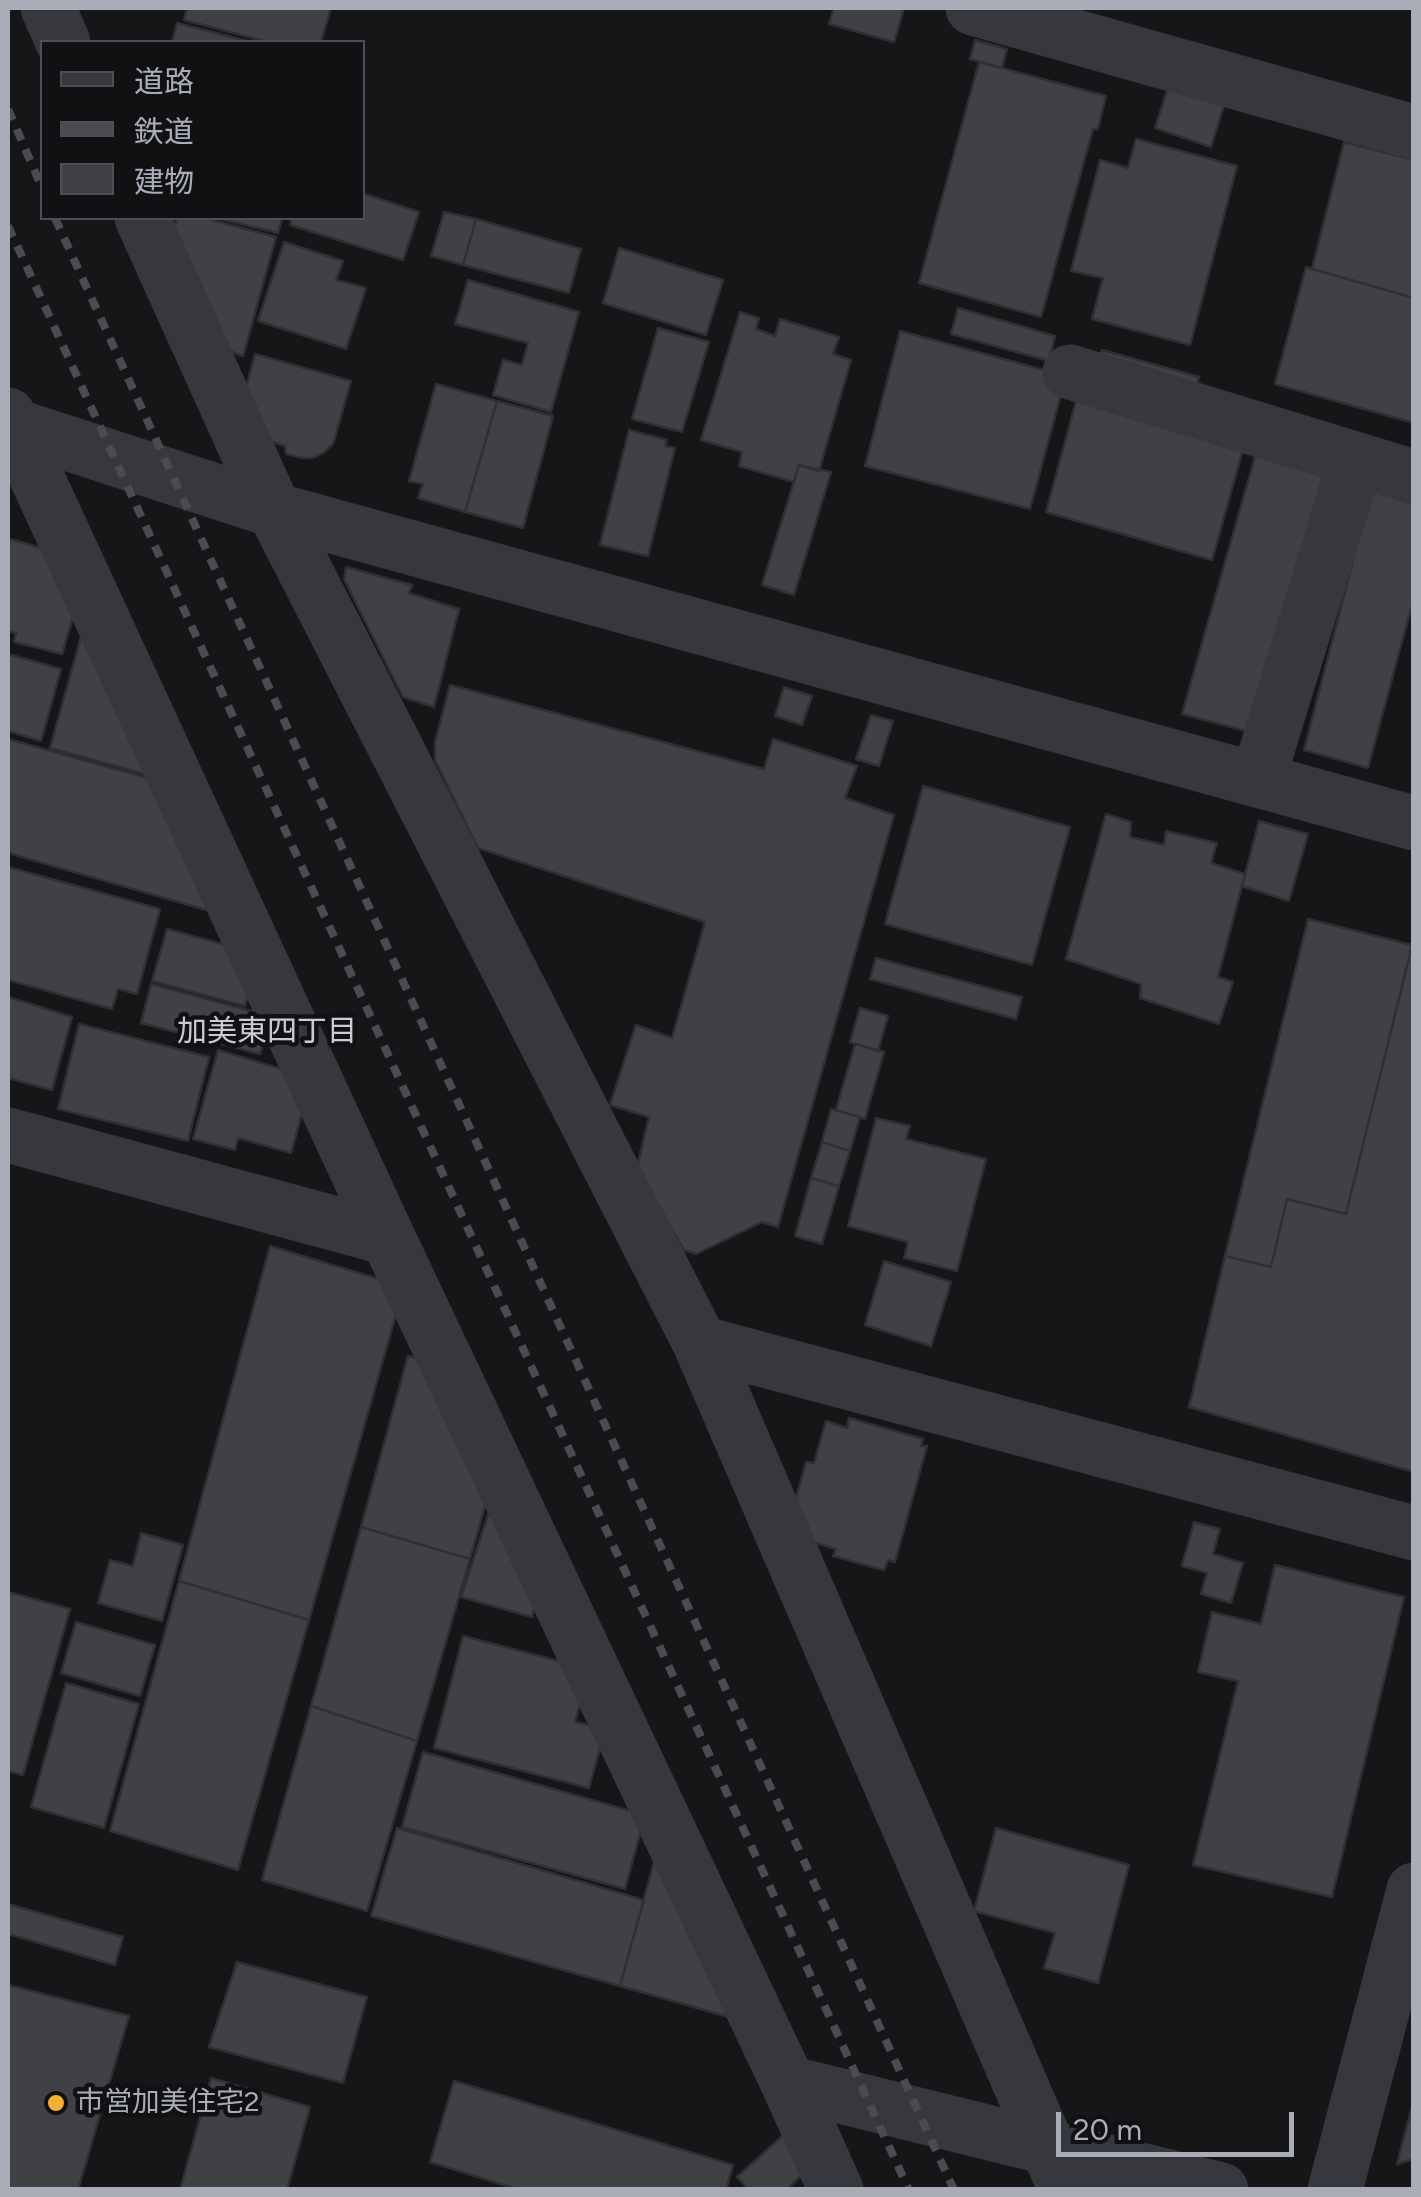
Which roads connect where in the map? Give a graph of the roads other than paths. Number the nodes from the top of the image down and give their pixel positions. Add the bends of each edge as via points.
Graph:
1 (48, 8) edge
2 (976, 8) edge
3 (62, 40) edge
4 (1414, 132) edge
5 (143, 220) edge
6 (1070, 372) dead end
7 (9, 421) edge
8 (1356, 460) junction
9 (1414, 476) edge
10 (274, 510) junction
11 (1258, 779) junction
12 (1414, 823) edge
13 (8, 1135) edge
14 (388, 1238) junction
15 (700, 1343) junction
16 (1414, 1534) edge
17 (1414, 1890) edge
18 (788, 2083) junction
19 (1056, 2168) edge
20 (836, 2190) edge
21 (1221, 2190) edge
22 (1335, 2190) edge

1 - 3 street
2 - 4 street
5 - 10 street
6 - 8 street
7 - 10 street
7 - 14 street
8 - 9 street
8 - 11 street
10 - 11 street
10 - 15 street
11 - 12 street
13 - 14 street
14 - 18 street
15 - 16 street
15 - 19 street
17 - 22 street
18 - 19 street
18 - 20 street
19 - 21 street

